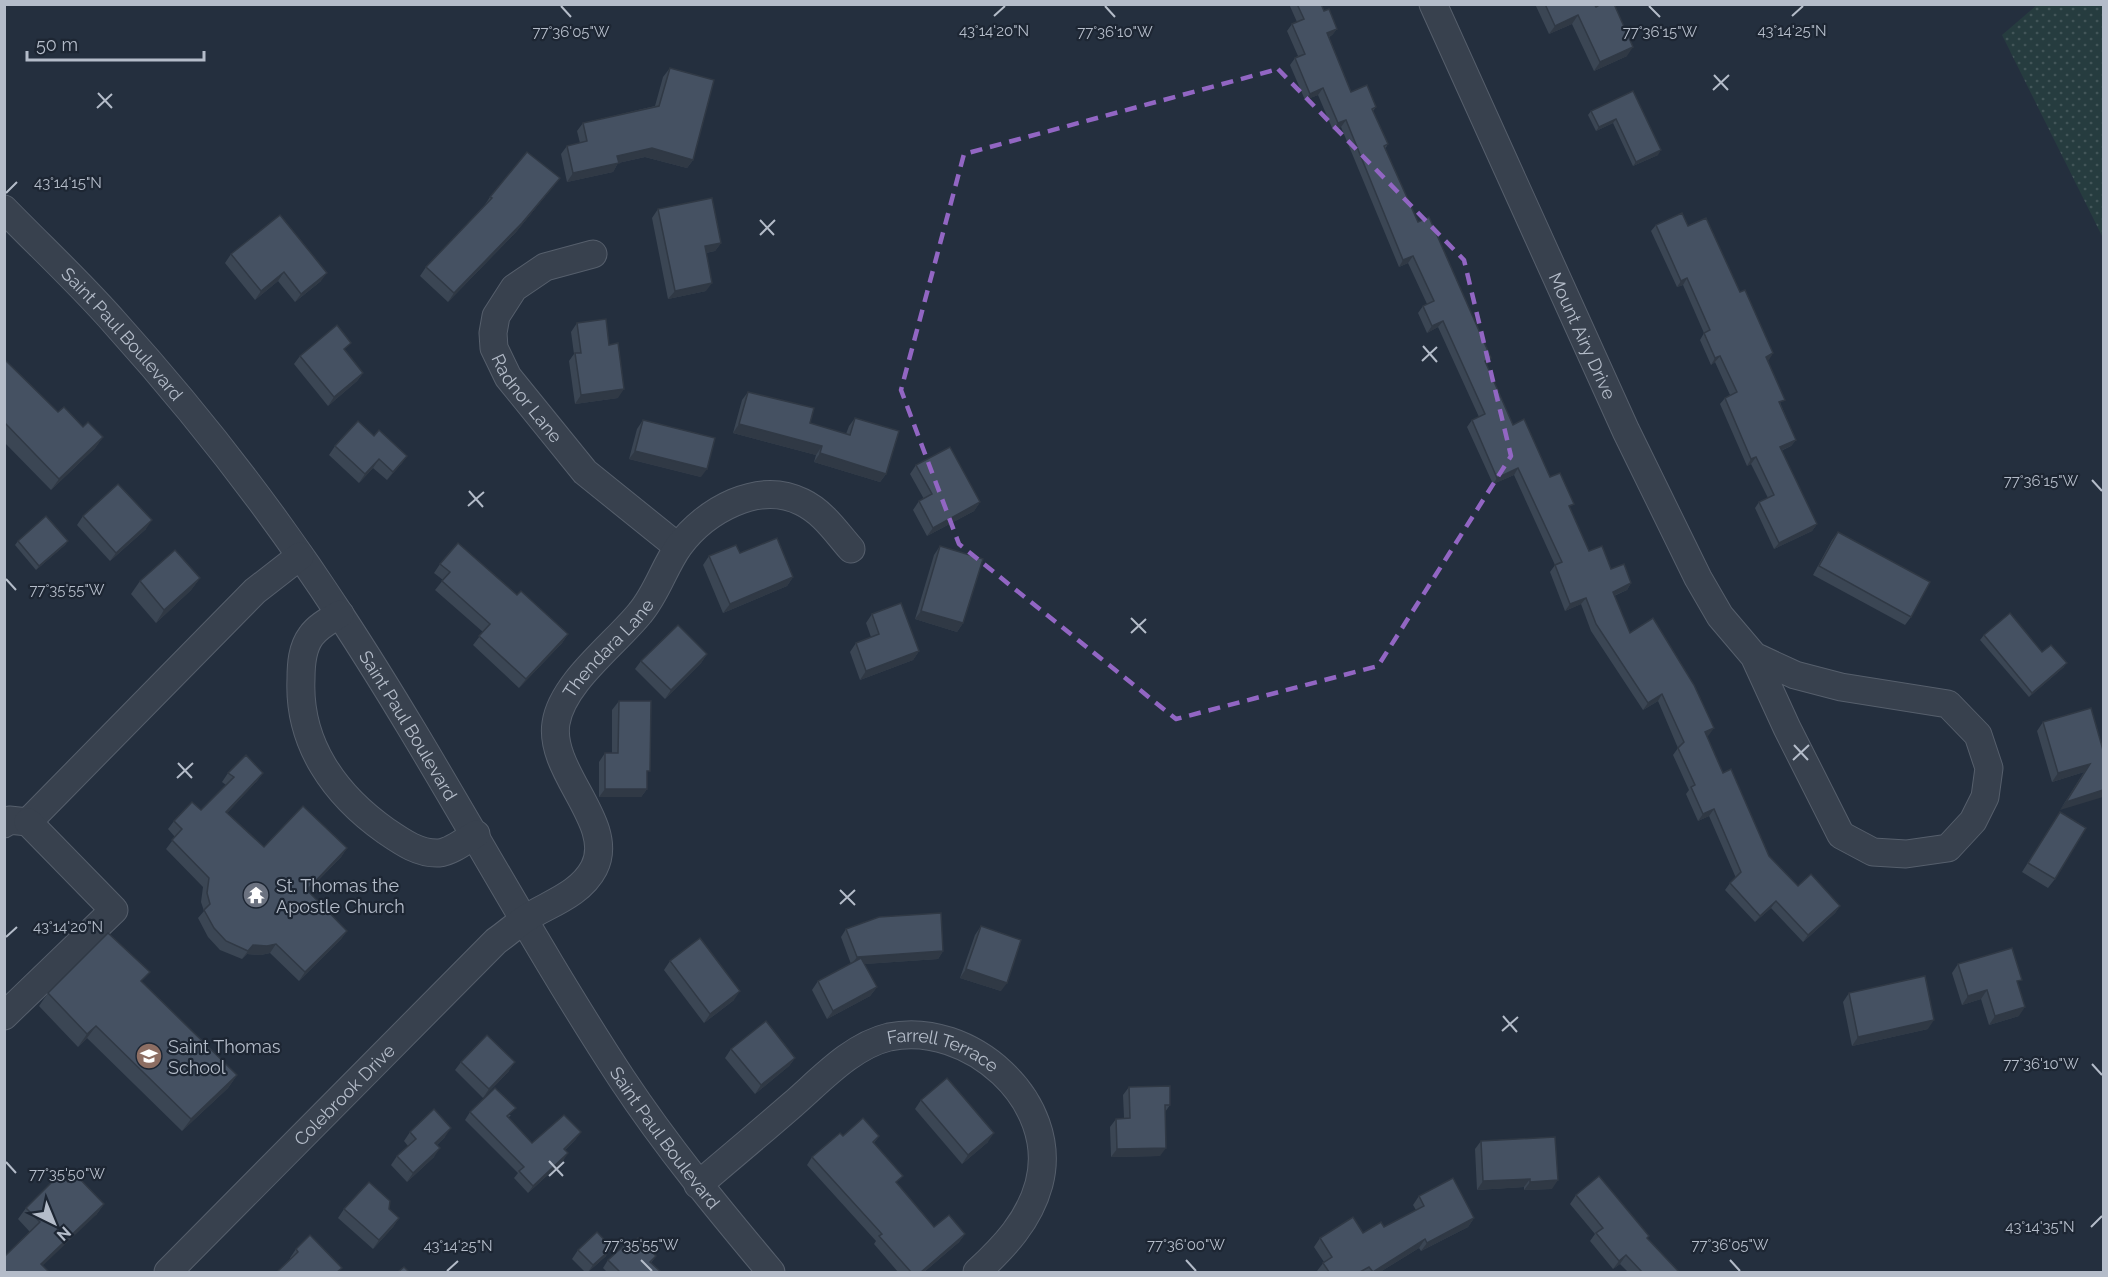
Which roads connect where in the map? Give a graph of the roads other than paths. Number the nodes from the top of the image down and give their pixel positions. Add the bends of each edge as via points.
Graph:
1 (1432, 4) edge
2 (4, 209) edge
3 (593, 254) dead end
4 (678, 547) junction
5 (851, 549) dead end
6 (300, 555) junction
7 (340, 614) junction
8 (1754, 656) junction
9 (11, 821) edge
10 (476, 834) junction
11 (525, 919) junction
12 (4, 1016) edge
13 (698, 1185) junction
14 (168, 1272) edge
15 (771, 1272) edge
16 (977, 1272) edge

1 - 8 street, Mount Airy Drive via 1626,431 1698,578 1720,616
2 - 6 street, Saint Paul Boulevard via 115,322 220,449
3 - 4 street, Radnor Lane via 546,267 514,288 496,316 494,348 508,377 585,472
4 - 5 street, Thendara Lane via 697,524 720,508 761,496 782,496 817,511
4 - 11 street, Thendara Lane via 641,612 571,688 560,707 555,741 561,763 597,835 595,867 570,894
6 - 7 street, Saint Paul Boulevard
6 - 9 street via 255,591
7 - 10 street, Saint Paul Boulevard
7 - 10 street via 311,636 302,658 300,700 309,737 325,771 347,800 421,851 441,853
8 - 8 street, Mount Airy Drive via 1840,835 1873,852 1906,854 1948,848 1973,821 1985,797 1989,768 1978,735 1948,704 1841,687 1795,675
9 - 12 street via 114,910
10 - 11 street, Saint Paul Boulevard
11 - 13 street, Saint Paul Boulevard via 624,1082
11 - 14 street, Colebrook Drive via 496,941
13 - 15 street, Saint Paul Boulevard
13 - 16 street, Farrell Terrace via 855,1053 887,1038 908,1035 956,1042 995,1065 1012,1084 1034,1123 1041,1161 1040,1182 1022,1224

